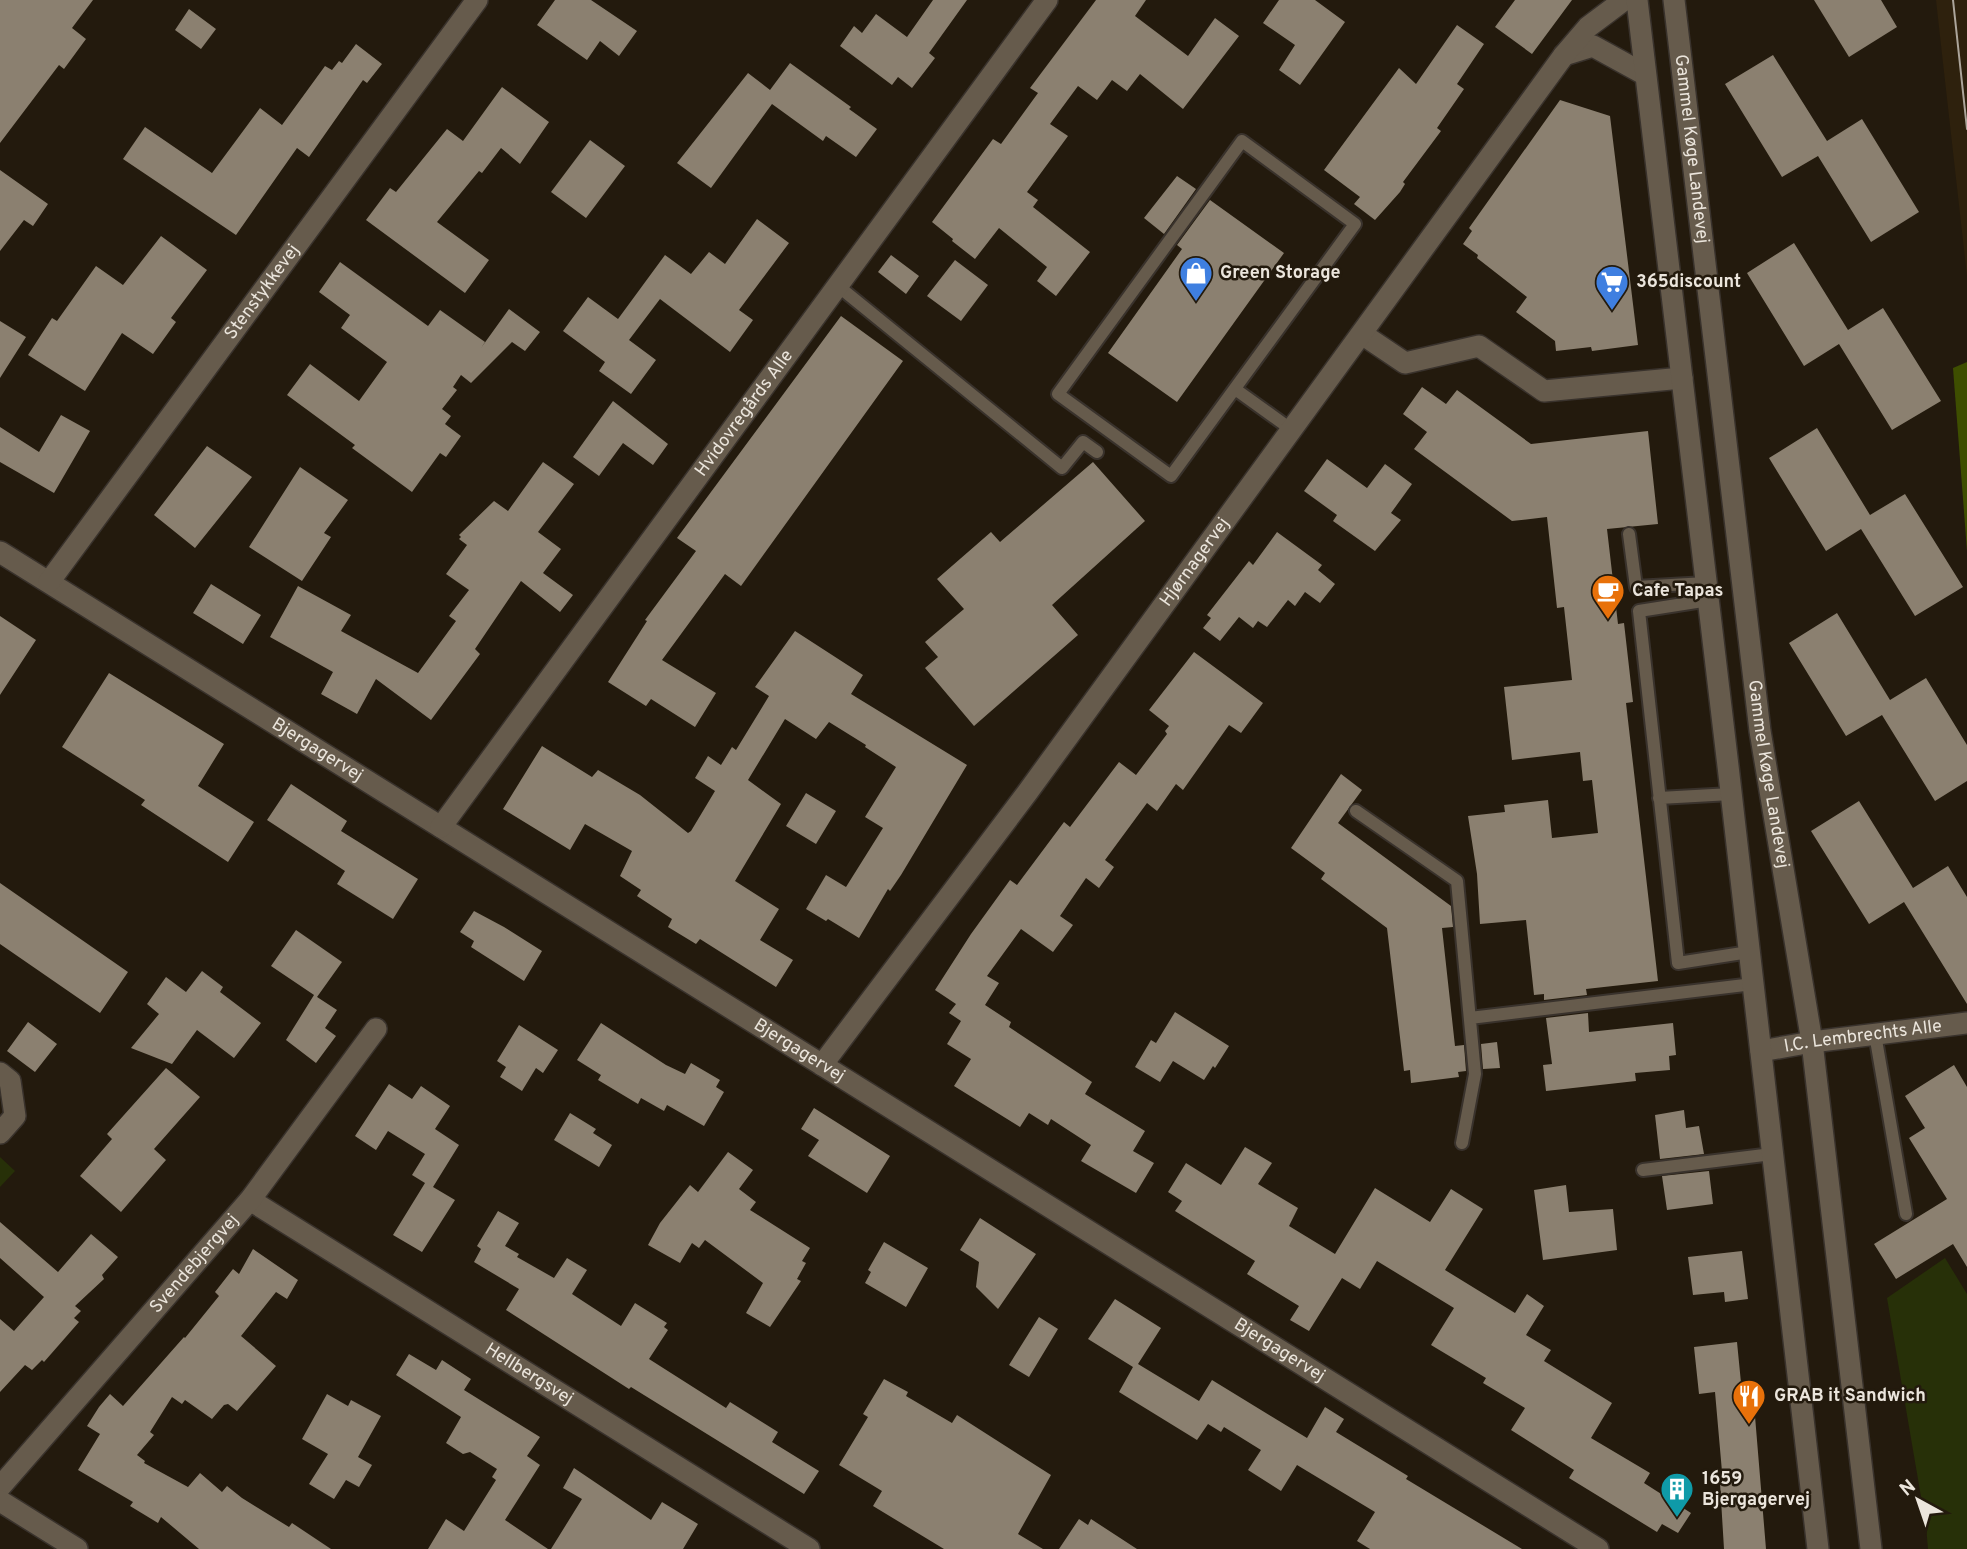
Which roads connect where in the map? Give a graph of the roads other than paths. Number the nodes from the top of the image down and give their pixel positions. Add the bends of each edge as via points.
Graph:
1 (477, 0) edge
2 (1047, 0) edge
3 (1624, 0) edge
4 (1636, 0) edge
5 (1674, 0) edge
6 (1564, 55) junction
7 (1644, 74) junction
8 (838, 286) junction
9 (1362, 334) junction
10 (1682, 378) junction
11 (1235, 389) junction
12 (1292, 430) junction
13 (1097, 452) dead end
14 (1629, 534) dead end
15 (0, 552) edge
16 (49, 582) junction
17 (1707, 591) junction
18 (1731, 794) junction
19 (1659, 798) junction
20 (1356, 811) dead end
21 (441, 827) junction
22 (1749, 952) junction
23 (1753, 984) junction
24 (1470, 1018) junction
25 (1967, 1023) edge
26 (376, 1029) dead end
27 (1875, 1034) junction
28 (1812, 1042) junction
29 (1761, 1051) junction
30 (822, 1065) junction
31 (0, 1073) edge
32 (0, 1133) edge
33 (1462, 1143) dead end
34 (1772, 1154) junction
35 (1643, 1170) dead end
36 (250, 1200) junction
37 (1906, 1214) dead end
38 (0, 1487) edge
39 (0, 1501) edge
40 (77, 1549) edge
41 (809, 1549) edge
42 (1598, 1549) edge
43 (1818, 1549) edge
44 (1871, 1549) edge

1 - 16 street, Stenstykkevej
2 - 8 street, Hvidovregårds Alle
3 - 6 street, Hjørnagervej via 1588,27
4 - 7 street, Gammel Køge Landevej
5 - 28 street, Gammel Køge Landevej via 1760,731
6 - 7 street via 1593,46
6 - 9 street, Hjørnagervej
7 - 10 street, Gammel Køge Landevej
8 - 13 lane via 1062,468 1083,442
8 - 21 street, Hvidovregårds Alle
9 - 10 street via 1405,363 1479,346 1544,391
9 - 12 street, Hjørnagervej
10 - 17 street, Gammel Køge Landevej
11 - 11 lane via 1355,224 1242,141 1058,394 1171,476
11 - 12 lane
12 - 30 street, Hjørnagervej
14 - 17 lane via 1636,587
15 - 16 street, Bjergagervej
16 - 21 street, Bjergagervej
17 - 18 street, Gammel Køge Landevej
17 - 19 lane via 1639,611
18 - 19 lane
18 - 22 street, Gammel Køge Landevej
19 - 22 lane via 1678,963
20 - 24 lane via 1457,881
21 - 30 street, Bjergagervej
22 - 23 street, Gammel Køge Landevej
23 - 24 lane
23 - 29 street, Gammel Køge Landevej
24 - 33 lane via 1475,1074
25 - 27 street, I.C. Lembrechts Alle
26 - 36 street, Svendebjergvej
27 - 28 street, I.C. Lembrechts Alle
27 - 37 lane
28 - 29 street, I.C. Lembrechts Alle
28 - 44 street, Gammel Køge Landevej
29 - 34 street, Gammel Køge Landevej
30 - 42 street, Bjergagervej
31 - 32 street via 10,1081 15,1116
34 - 35 lane
34 - 43 street, Gammel Køge Landevej
36 - 38 street, Svendebjergvej
36 - 41 street, Hellbergsvej
39 - 40 street

